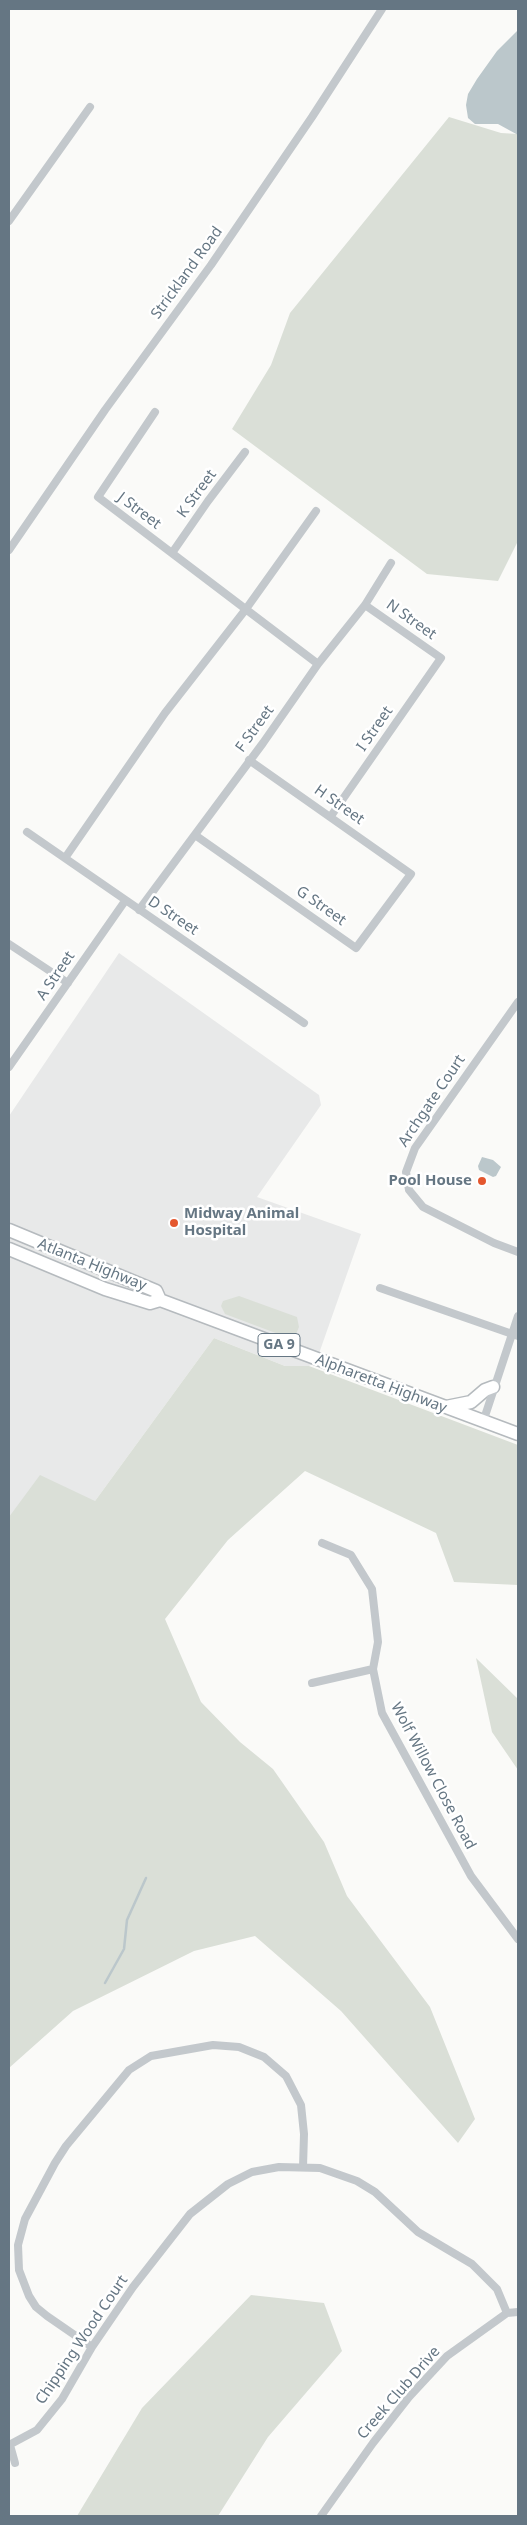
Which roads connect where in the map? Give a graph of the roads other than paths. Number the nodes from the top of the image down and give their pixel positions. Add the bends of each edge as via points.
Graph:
1 (382, 9) edge
2 (90, 107) dead end
3 (9, 221) edge
4 (155, 412) dead end
5 (245, 452) dead end
6 (316, 511) dead end
7 (9, 550) edge
8 (172, 553) junction
9 (391, 563) dead end
10 (364, 604) junction
11 (246, 610) junction
12 (441, 658) joint
13 (318, 664) junction
14 (249, 760) junction
15 (331, 816) junction
16 (27, 832) dead end
17 (195, 835) junction
18 (65, 858) junction
19 (411, 874) joint
20 (126, 900) junction
21 (139, 910) junction
22 (9, 944) edge
23 (68, 983) junction
24 (518, 1002) edge
25 (304, 1023) dead end
26 (9, 1066) edge
27 (9, 1230) edge
28 (9, 1249) edge
29 (518, 1252) edge
30 (380, 1288) dead end
31 (160, 1300) junction
32 (518, 1316) edge
33 (515, 1335) edge
34 (493, 1387) junction
35 (444, 1407) junction
36 (483, 1422) junction
37 (518, 1434) edge
38 (322, 1543) dead end
39 (373, 1669) junction
40 (312, 1683) dead end
41 (518, 1939) edge
42 (303, 2167) junction
43 (518, 2312) edge
44 (507, 2313) junction
45 (92, 2347) junction
46 (9, 2445) edge
47 (15, 2463) dead end
48 (321, 2516) edge

1 - 7 street, Strickland Road via 216,257
2 - 3 street
4 - 8 street, J Street via 98,497
5 - 8 street, K Street
6 - 11 street
8 - 11 street, J Street
9 - 10 street, F Street
10 - 12 street, N Street
10 - 13 street, F Street
11 - 13 street
11 - 18 street via 165,713
12 - 15 street, I Street
13 - 14 street, F Street
14 - 15 street, H Street
14 - 17 street, F Street
15 - 19 street, H Street
16 - 18 street, D Street
17 - 19 street, G Street via 356,948
17 - 21 street, F Street
18 - 20 street, D Street
20 - 21 street, D Street
20 - 23 street, A Street
21 - 25 street, D Street
22 - 23 street
23 - 26 street, A Street
24 - 29 street, Archgate Court via 415,1148 406,1172 409,1190 423,1206
27 - 31 main road, Atlanta Highway / GA 9 via 156,1291
28 - 31 main road, Atlanta Highway / GA 9 via 105,1289 150,1303
30 - 33 street
31 - 35 main road, Alpharetta Highway / GA 9
32 - 33 street
33 - 34 street
34 - 35 main road via 471,1402
34 - 36 street
35 - 36 main road, Alpharetta Highway / GA 9
36 - 37 main road, Alpharetta Highway / GA 9
38 - 39 street, Wolf Willow Close Road via 351,1555 372,1589 378,1642
39 - 40 street
39 - 41 street, Wolf Willow Close Road via 382,1713 471,1876
42 - 44 street, Chipping Wood Court via 337,2172 375,2192 418,2232 482,2273 497,2289
42 - 45 street, Chipping Wood Court via 252,2172 206,2199 190,2214 133,2287
42 - 45 street via 301,2105 286,2076 264,2057 239,2047 213,2045 151,2056 129,2070 55,2163 25,2218 18,2246 19,2270 36,2307
43 - 44 street
44 - 48 street, Creek Club Drive via 447,2356 421,2384
45 - 46 street, Chipping Wood Court via 62,2399 37,2430
46 - 47 street

